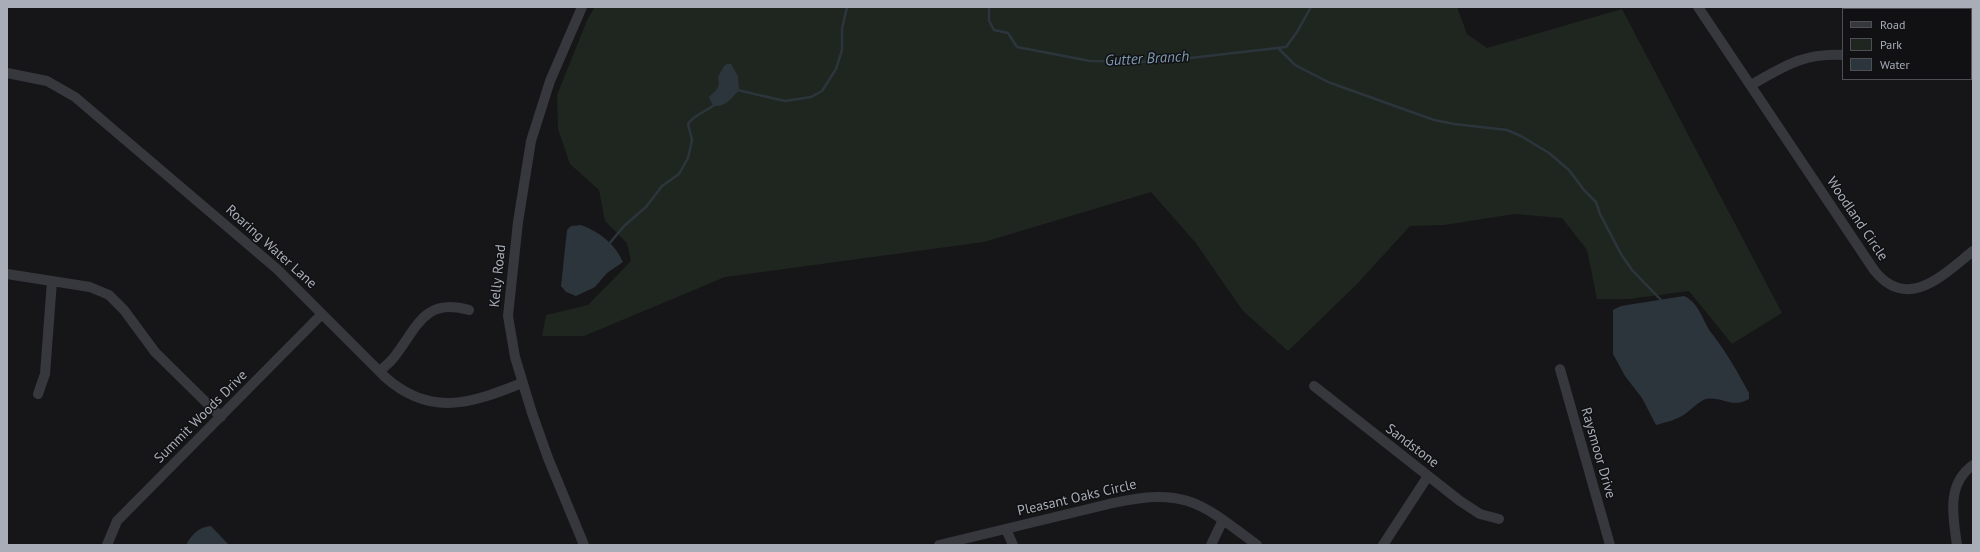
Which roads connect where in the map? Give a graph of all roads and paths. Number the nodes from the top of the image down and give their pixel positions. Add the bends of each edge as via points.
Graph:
1 (582, 7) edge
2 (1698, 7) edge
3 (1842, 54) edge
4 (7, 73) edge
5 (1751, 85) junction
6 (1973, 251) edge
7 (7, 274) edge
8 (52, 281) junction
9 (469, 310) dead end
10 (322, 314) junction
11 (1560, 369) dead end
12 (380, 371) junction
13 (522, 383) junction
14 (1314, 386) dead end
15 (38, 394) dead end
16 (221, 417) junction
17 (1973, 465) edge
18 (1428, 476) junction
19 (1223, 520) junction
20 (1499, 520) dead end
21 (1006, 529) junction
22 (107, 545) edge
23 (584, 545) edge
24 (940, 545) edge
25 (1012, 545) edge
26 (1211, 545) edge
27 (1257, 545) edge
28 (1382, 545) edge
29 (1610, 545) edge
30 (1958, 545) edge

1 - 13 street, Kelly Road via 565,43 538,116 526,172 508,316 510,338
2 - 5 street, Woodland Circle
3 - 5 street via 1813,55
4 - 10 street, Roaring Water Lane via 40,79 68,92 278,269
5 - 6 street, Woodland Circle via 1854,241 1887,284 1900,290 1918,288 1937,278
7 - 8 street
8 - 15 street via 45,374
8 - 16 street via 90,287 114,300 155,352
9 - 12 street via 445,308 428,314 414,326 396,355
10 - 12 street, Roaring Water Lane
10 - 16 street, Summit Woods Drive
11 - 29 street, Raysmoor Drive
12 - 13 street, Roaring Water Lane via 392,383 414,396 430,402 447,404 472,401
13 - 23 street, Kelly Road via 548,458
14 - 18 street, Sandstone
16 - 22 street, Summit Woods Drive via 117,521
17 - 30 street via 1965,470 1955,490 1952,509
18 - 20 street, Sandstone via 1480,514
18 - 28 street
19 - 21 street, Pleasant Oaks Circle via 1190,501 1176,497 1152,496 1113,502
19 - 26 street
19 - 27 street, Pleasant Oaks Circle
21 - 24 street, Pleasant Oaks Circle
21 - 25 street

